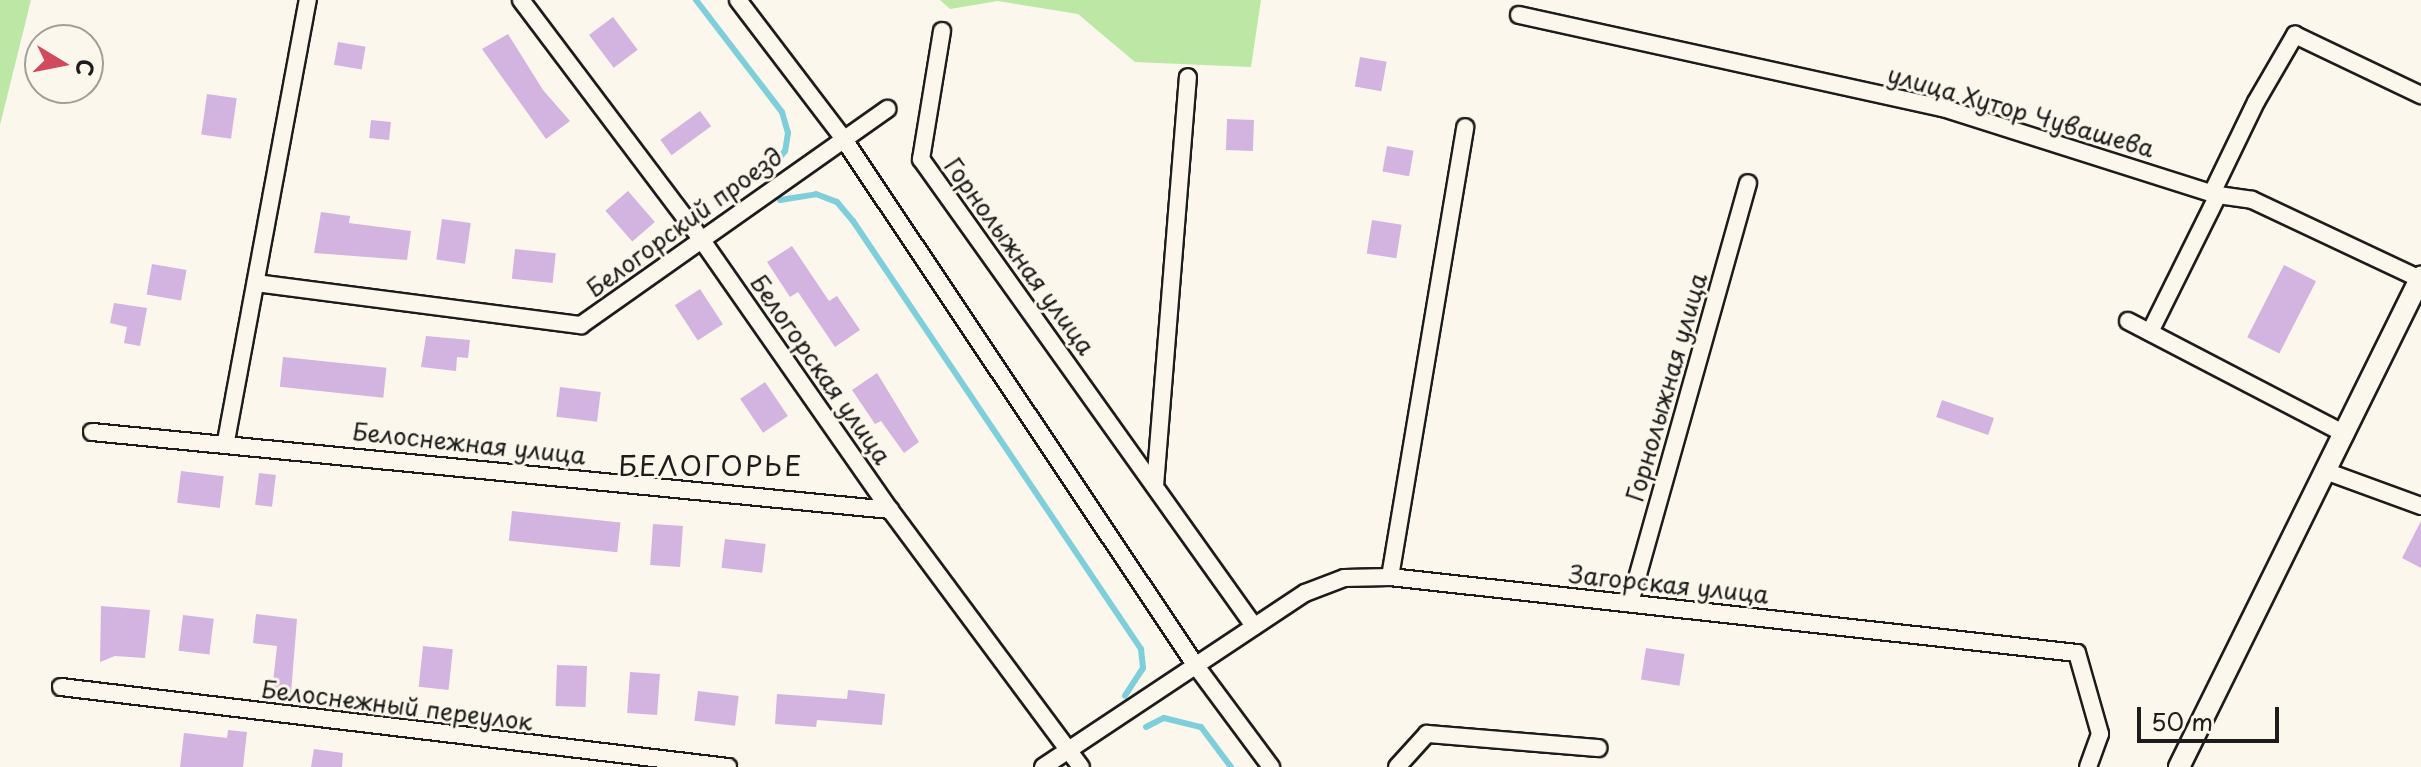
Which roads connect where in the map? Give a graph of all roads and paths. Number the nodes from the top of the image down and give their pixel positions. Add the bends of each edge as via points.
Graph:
1 (308, 0) edge
2 (521, 0) edge
3 (738, 0) edge
4 (1519, 15) dead end
5 (942, 31) dead end
6 (1188, 77) dead end
7 (2421, 95) edge
8 (887, 109) dead end
9 (1465, 127) dead end
10 (843, 138) junction
11 (1748, 183) dead end
12 (2215, 194) junction
13 (701, 239) junction
14 (2420, 278) edge
15 (256, 283) junction
16 (2128, 321) dead end
17 (2150, 332) junction
18 (92, 432) dead end
19 (2345, 434) junction
20 (226, 441) junction
21 (2328, 472) junction
22 (1155, 486) junction
23 (2421, 506) edge
24 (890, 510) junction
25 (1390, 577) junction
26 (1630, 603) junction
27 (1254, 626) junction
28 (1196, 666) junction
29 (61, 687) dead end
30 (1598, 748) dead end
31 (1070, 752) junction
32 (728, 767) edge
33 (1043, 767) edge
34 (1081, 767) edge
35 (1271, 767) edge
36 (1397, 767) edge
37 (2088, 767) edge
38 (2179, 767) edge

1 - 15 street
2 - 13 street, Белогорская улица
3 - 10 street
4 - 12 street, улица Хутор Чувашева via 1943,108
5 - 22 street, Горнолыжная улица via 921,159
6 - 22 street
7 - 12 street via 2295,35 2256,102
8 - 10 street, Белогорский проезд
9 - 25 street
10 - 13 street, Белогорский проезд
10 - 28 street
11 - 26 street, Горнолыжная улица
12 - 14 street, улица Хутор Чувашева via 2252,200
12 - 17 street
13 - 15 street, Белогорский проезд via 581,325
13 - 24 street, Белогорская улица
14 - 19 street
15 - 20 street
16 - 17 street
17 - 19 street
18 - 20 street, Белоснежная улица
19 - 21 street
20 - 24 street, Белоснежная улица
21 - 23 street
21 - 38 street
22 - 27 street, Горнолыжная улица
24 - 31 street, Белогорская улица
25 - 26 street, Загорская улица
25 - 27 street, Загорская улица via 1344,578 1305,593
26 - 37 street, Загорская улица via 2077,653 2100,734
27 - 28 street, Загорская улица
28 - 31 street
28 - 35 street
29 - 32 street, Белоснежный переулок
30 - 36 street via 1427,734
31 - 33 street
31 - 34 street, Белогорская улица

